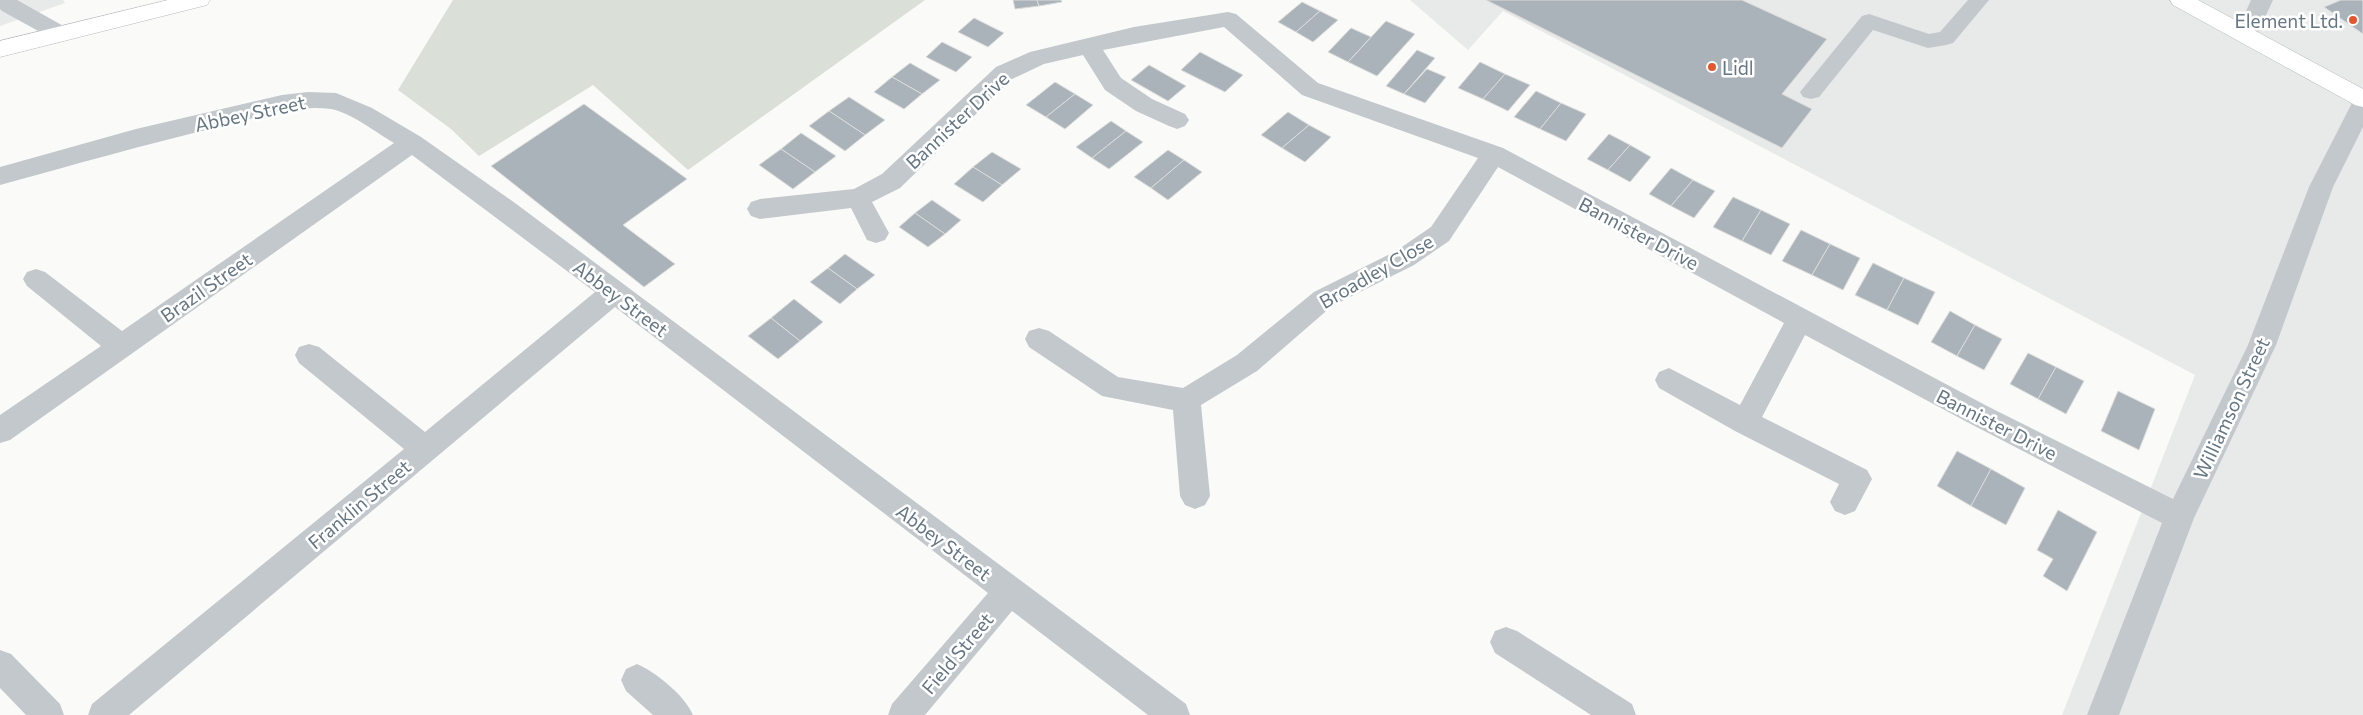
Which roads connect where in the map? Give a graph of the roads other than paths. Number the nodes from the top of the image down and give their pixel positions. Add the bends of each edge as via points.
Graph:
1 (4, 0) edge
2 (199, 0) edge
3 (1979, 0) edge
4 (2181, 0) edge
5 (2262, 0) edge
6 (58, 33) junction
7 (2247, 34) junction
8 (1089, 46) junction
9 (0, 49) edge
10 (1811, 92) dead end
11 (2363, 99) edge
12 (2363, 103) edge
13 (1178, 120) dead end
14 (412, 144) junction
15 (1494, 154) junction
16 (0, 176) edge
17 (858, 198) junction
18 (760, 209) dead end
19 (876, 233) dead end
20 (36, 279) dead end
21 (614, 292) junction
22 (1800, 319) junction
23 (1040, 339) dead end
24 (121, 346) junction
25 (309, 355) dead end
26 (1670, 380) dead end
27 (1186, 400) junction
28 (1745, 422) junction
29 (0, 431) edge
30 (425, 449) junction
31 (1195, 496) dead end
32 (1845, 502) dead end
33 (2179, 517) junction
34 (1010, 591) junction
35 (1506, 642) dead end
36 (0, 665) edge
37 (637, 680) dead end
38 (48, 715) edge
39 (104, 715) edge
40 (678, 715) edge
41 (904, 715) edge
42 (1174, 715) edge
43 (1620, 715) edge
44 (2103, 715) edge

1 - 6 street
2 - 6 main road
3 - 10 lane via 1946,38 1928,41 1869,21
4 - 7 main road
5 - 7 street
6 - 9 main road
7 - 11 main road
8 - 13 street via 1113,84 1144,105
8 - 15 street, Bannister Drive via 1228,19 1310,89
8 - 17 street, Bannister Drive via 1038,58 1004,73 891,181
12 - 33 street, Williamson Street via 2321,187 2262,345
14 - 16 street, Abbey Street via 336,101 308,100 282,103 136,138
14 - 21 street, Abbey Street
14 - 24 street, Brazil Street
15 - 22 street, Bannister Drive
15 - 27 street, Broadley Close via 1440,234 1405,258 1323,298 1247,363
17 - 18 street, Bannister Drive
17 - 19 street
20 - 24 street
21 - 30 street, Franklin Street
21 - 34 street, Abbey Street
22 - 28 street
22 - 33 street, Bannister Drive
23 - 27 street via 1112,388
24 - 29 street, Brazil Street
25 - 30 street
26 - 28 street
27 - 31 street
28 - 32 street via 1857,479
30 - 39 street, Franklin Street
33 - 44 street, Williamson Street
34 - 41 street, Field Street
34 - 42 street, Abbey Street
35 - 43 street
36 - 38 street
37 - 40 street

